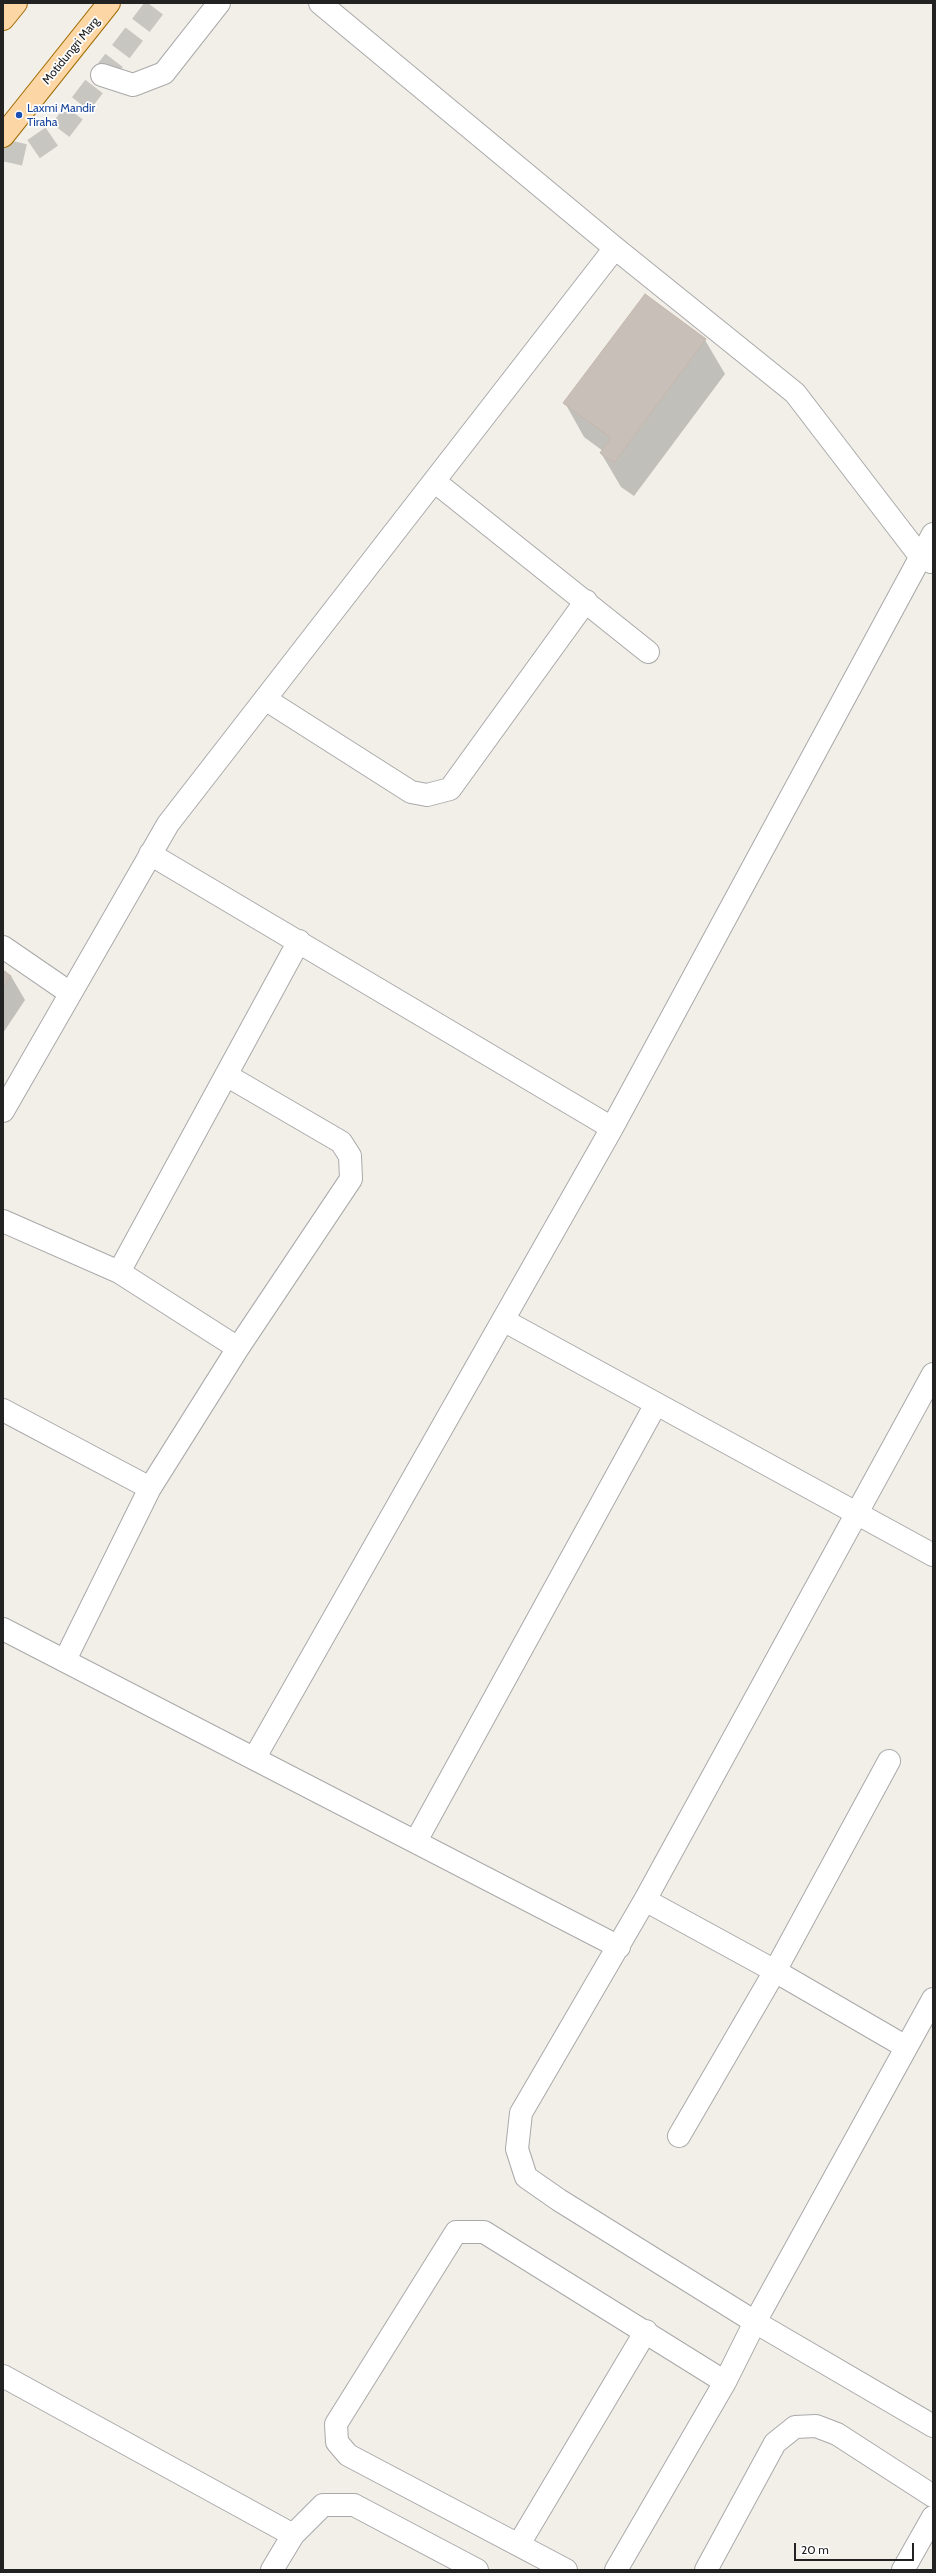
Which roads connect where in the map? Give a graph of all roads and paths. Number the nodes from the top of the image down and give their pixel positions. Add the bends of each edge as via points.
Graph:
1 (16, 3) edge
2 (109, 3) edge
3 (219, 3) edge
4 (320, 3) edge
5 (3, 19) edge
6 (102, 75) dead end
7 (3, 136) edge
8 (615, 248) junction
9 (434, 481) junction
10 (933, 534) edge
11 (927, 559) edge
12 (586, 601) junction
13 (648, 652) dead end
14 (265, 699) junction
15 (150, 854) junction
16 (300, 941) junction
17 (3, 947) edge
18 (70, 993) junction
19 (226, 1075) junction
20 (3, 1111) edge
21 (612, 1128) junction
22 (3, 1221) edge
23 (119, 1272) junction
24 (503, 1320) junction
25 (238, 1348) junction
26 (933, 1374) edge
27 (656, 1404) junction
28 (3, 1410) edge
29 (150, 1488) junction
30 (858, 1515) junction
31 (933, 1555) edge
32 (3, 1629) edge
33 (65, 1660) junction
34 (255, 1757) junction
35 (889, 1761) dead end
36 (416, 1841) junction
37 (646, 1900) junction
38 (619, 1947) junction
39 (775, 1971) junction
40 (933, 1999) edge
41 (906, 2047) junction
42 (679, 2136) dead end
43 (754, 2322) junction
44 (646, 2332) junction
45 (3, 2376) edge
46 (725, 2382) junction
47 (933, 2426) edge
48 (933, 2496) edge
49 (933, 2517) edge
50 (294, 2535) junction
51 (519, 2544) junction
52 (280, 2567) edge
53 (476, 2570) edge
54 (566, 2570) edge
55 (616, 2570) edge
56 (706, 2570) edge
57 (903, 2570) edge

1 - 5 main road
2 - 7 main road, Motidungri Marg
3 - 6 street via 164,73 132,85
4 - 8 street
8 - 9 street
8 - 11 street via 795,393
9 - 12 street
9 - 14 street
10 - 11 street
11 - 21 street
12 - 13 street
12 - 14 street via 450,789 427,795 411,792
14 - 15 street via 168,824
15 - 16 street
15 - 18 street
16 - 19 street
16 - 21 street
17 - 18 street
18 - 20 street
19 - 23 street
19 - 25 street via 341,1142 350,1156 351,1179
21 - 24 street
22 - 23 street
23 - 25 street
24 - 27 street
24 - 34 street
25 - 29 street
26 - 30 street
27 - 30 street
27 - 36 street
28 - 29 street
29 - 33 street
30 - 31 street
30 - 37 street
32 - 33 street
33 - 34 street
34 - 36 street
35 - 39 street
36 - 38 street
37 - 38 street
37 - 39 street
38 - 43 street via 521,2113 517,2149 526,2177
39 - 41 street
39 - 42 street
40 - 41 street
41 - 43 street
43 - 46 street
43 - 47 street
44 - 46 street
44 - 51 street
44 - 51 street via 484,2232 456,2232 336,2424 337,2442 348,2455
45 - 50 street
46 - 55 street
48 - 56 street via 837,2434 816,2426 795,2427 775,2443
49 - 57 street
50 - 52 street
50 - 53 street via 323,2505 354,2504
51 - 54 street

